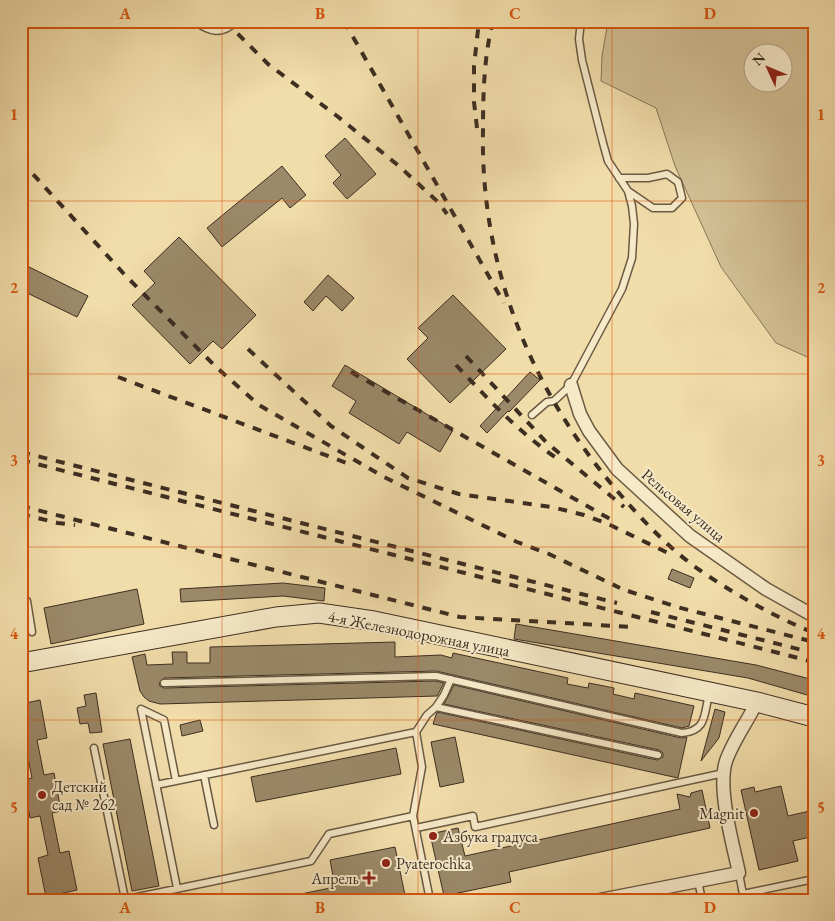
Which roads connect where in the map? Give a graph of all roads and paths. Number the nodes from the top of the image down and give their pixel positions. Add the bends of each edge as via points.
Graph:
1 (194, 21) edge
2 (237, 21) edge
3 (581, 21) edge
4 (619, 178) junction
5 (628, 191) junction
6 (571, 384) junction
7 (532, 416) dead end
8 (21, 602) edge
9 (814, 616) edge
10 (32, 632) dead end
11 (21, 664) edge
12 (451, 679) junction
13 (164, 683) dead end
14 (710, 693) junction
15 (757, 702) junction
16 (436, 707) junction
17 (814, 717) edge
18 (416, 732) junction
19 (94, 748) dead end
20 (658, 755) dead end
21 (724, 773) junction
22 (204, 775) junction
23 (176, 781) junction
24 (156, 785) junction
25 (413, 816) junction
26 (214, 825) dead end
27 (416, 828) junction
28 (739, 873) junction
29 (814, 878) edge
30 (698, 881) junction
31 (177, 888) junction
32 (744, 897) edge
33 (124, 900) edge
34 (430, 900) edge
35 (600, 900) edge
36 (702, 900) edge

1 - 2 lane via 215,32 231,27
3 - 4 lane via 582,60 608,161
4 - 5 lane
4 - 5 lane via 667,174 678,182 682,198 672,208 653,208
5 - 6 lane via 634,224 632,258 622,289
6 - 7 lane
6 - 9 street, Рельсовая улица via 580,414 617,469 690,536
8 - 10 lane via 27,601
11 - 14 main road, 4-я Железнодорожная улица via 276,617 319,614 374,621
12 - 13 lane via 436,676
12 - 14 lane via 682,733 694,732 701,726
12 - 16 lane
14 - 15 main road, 4-я Железнодорожная улица
15 - 17 main road, 4-я Железнодорожная улица
15 - 21 street via 732,748
16 - 18 lane via 426,715
16 - 20 lane
18 - 22 lane
18 - 25 lane via 422,767
19 - 33 lane
21 - 27 lane via 475,827 473,816
21 - 28 street via 726,812
22 - 23 lane
22 - 26 lane
23 - 24 lane
23 - 24 lane via 164,720 141,709
24 - 31 lane
25 - 27 lane
25 - 31 lane via 329,834 311,861
27 - 34 lane
28 - 30 street
28 - 32 lane
29 - 32 lane
30 - 35 street
30 - 36 lane
31 - 33 lane

